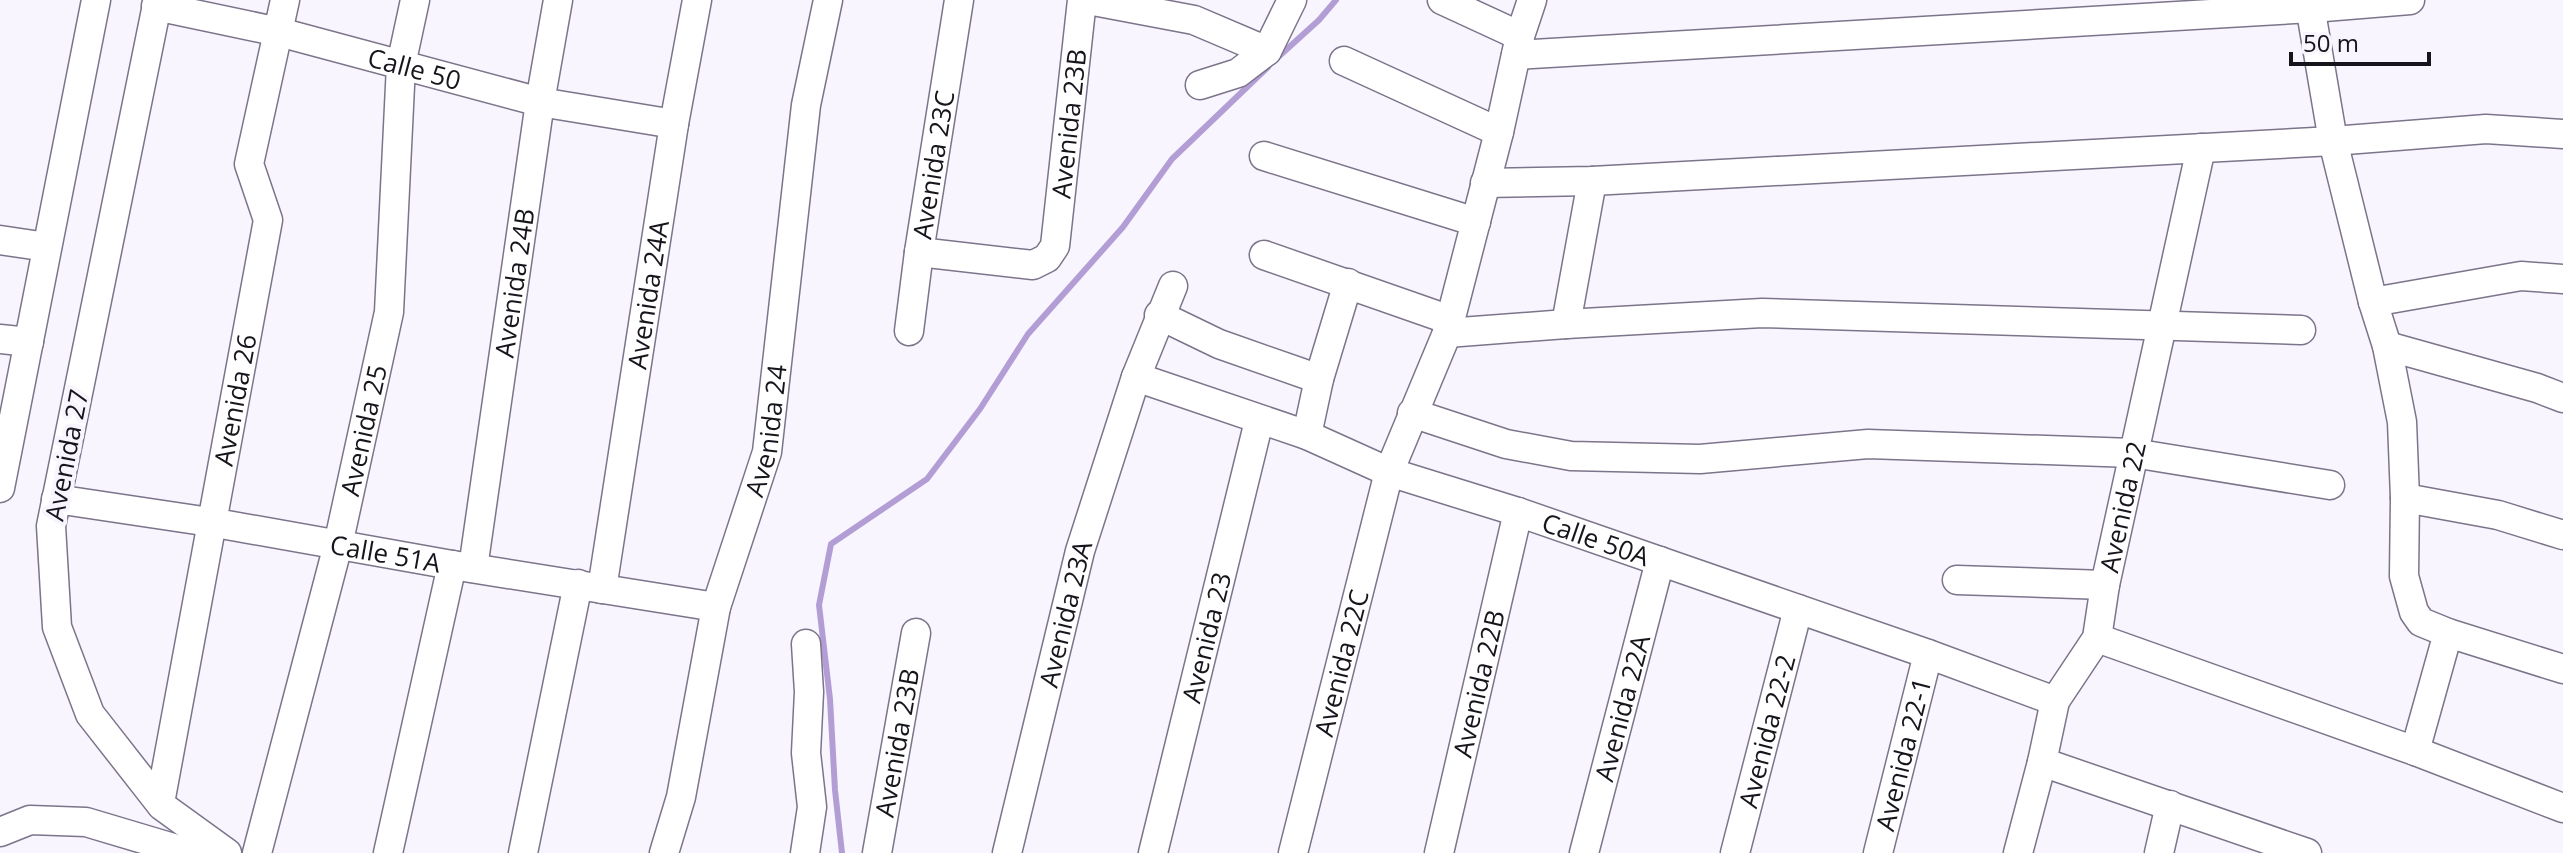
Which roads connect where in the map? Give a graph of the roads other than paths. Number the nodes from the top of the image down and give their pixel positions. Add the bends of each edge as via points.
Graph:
1 (96, 0) edge
2 (285, 0) edge
3 (415, 0) edge
4 (558, 0) edge
5 (697, 0) edge
6 (828, 0) edge
7 (959, 0) edge
8 (1085, 0) edge
9 (1292, 0) edge
10 (1442, 0) edge
11 (1532, 0) edge
12 (2410, 0) edge
13 (157, 3) edge
14 (2311, 4) edge
15 (279, 32) junction
16 (1518, 45) junction
17 (1267, 51) junction
18 (1344, 61) dead end
19 (401, 65) junction
20 (1200, 85) dead end
21 (540, 102) junction
22 (674, 124) junction
23 (1499, 132) junction
24 (2563, 134) edge
25 (2333, 141) junction
26 (2201, 148) junction
27 (1264, 156) dead end
28 (1592, 181) junction
29 (1485, 183) junction
30 (1476, 222) junction
31 (0, 240) edge
32 (47, 247) junction
33 (919, 252) junction
34 (1264, 255) dead end
35 (2563, 279) edge
36 (1348, 283) junction
37 (1173, 286) dead end
38 (2373, 302) junction
39 (1159, 315) junction
40 (1566, 324) junction
41 (1448, 326) junction
42 (2160, 326) junction
43 (2301, 330) dead end
44 (909, 331) dead end
45 (0, 339) edge
46 (29, 342) junction
47 (2387, 346) junction
48 (1136, 377) junction
49 (1319, 379) junction
50 (2563, 398) edge
51 (1412, 413) junction
52 (1259, 421) junction
53 (1307, 435) junction
54 (2133, 453) junction
55 (1389, 472) junction
56 (2330, 485) dead end
57 (0, 488) edge
58 (2405, 498) junction
59 (56, 499) junction
60 (1518, 512) junction
61 (210, 522) junction
62 (2563, 535) edge
63 (338, 545) junction
64 (1660, 561) junction
65 (463, 567) junction
66 (1957, 580) dead end
67 (2105, 585) junction
68 (590, 586) junction
69 (716, 607) junction
70 (1798, 609) junction
71 (916, 633) dead end
72 (2448, 633) junction
73 (2097, 638) junction
74 (806, 644) dead end
75 (1928, 654) junction
76 (2563, 669) edge
77 (2055, 701) junction
78 (2415, 751) junction
79 (2042, 762) junction
80 (160, 803) junction
81 (2170, 805) junction
82 (2563, 808) edge
83 (0, 832) edge
84 (2298, 852) edge
85 (190, 853) edge
86 (227, 853) edge
87 (257, 853) edge
88 (388, 853) edge
89 (523, 853) edge
90 (664, 853) edge
91 (805, 853) edge
92 (877, 853) edge
93 (1007, 853) edge
94 (1153, 853) edge
95 (1293, 853) edge
96 (1439, 853) edge
97 (1584, 853) edge
98 (1735, 853) edge
99 (1878, 853) edge
100 (2018, 853) edge
101 (2159, 853) edge

1 - 32 street
2 - 15 street, Avenida 26
3 - 19 street, Avenida 25
4 - 21 street, Avenida 24B
5 - 22 street, Avenida 24A
6 - 69 street, Avenida 24 via 806,105 767,452
7 - 33 street, Avenida 23C
8 - 17 street via 1194,20
8 - 33 street, Avenida 23B via 1055,246 1033,265
9 - 17 street
10 - 16 street
11 - 16 street, Avenida 22C
12 - 14 street
13 - 15 street, Calle 50
13 - 59 street, Avenida 27
14 - 16 street
14 - 25 street
15 - 19 street, Calle 50
15 - 61 street, Avenida 26 via 249,164 268,220
16 - 23 street, Avenida 22C
17 - 20 street via 1238,73
18 - 23 street
19 - 21 street, Calle 50
19 - 63 street, Avenida 25 via 389,312
21 - 22 street, Calle 50
21 - 65 street, Avenida 24B
22 - 68 street, Avenida 24A
23 - 29 street, Avenida 22C
24 - 25 street via 2486,129
25 - 26 street
25 - 38 street
26 - 28 street
26 - 42 street, Avenida 22
27 - 30 street
28 - 29 street
28 - 40 street
29 - 30 street, Avenida 22C
30 - 41 street, Avenida 22C
31 - 32 street
32 - 46 street
33 - 44 street, Avenida 23C
34 - 36 street
35 - 38 street via 2521,276
36 - 41 street
36 - 49 street
37 - 39 street, Avenida 23A
38 - 47 street
39 - 48 street, Avenida 23A
39 - 49 street via 1219,344
40 - 41 street
40 - 42 street via 1762,313
41 - 51 street, Avenida 22C
42 - 43 street
42 - 54 street, Avenida 22
45 - 46 street
46 - 57 street
47 - 50 street
47 - 58 street via 2402,422
48 - 52 street, Calle 50A
48 - 93 street, Avenida 23A via 1080,551
49 - 53 street
51 - 54 street via 1506,444 1571,456 1700,459 1868,444
51 - 55 street, Avenida 22C
52 - 53 street, Calle 50A
52 - 94 street, Avenida 23
53 - 55 street, Calle 50A
54 - 56 street
54 - 67 street, Avenida 22
55 - 60 street, Calle 50A
55 - 95 street, Avenida 22C
58 - 62 street via 2498,515
58 - 72 street via 2404,576 2414,612 2421,622
59 - 61 street, Calle 51A
59 - 80 street, Avenida 27 via 51,526 57,627 90,714
60 - 64 street, Calle 50A
60 - 96 street, Avenida 22B
61 - 63 street, Calle 51A
61 - 80 street, Avenida 26
63 - 65 street, Calle 51A
63 - 87 street, Avenida 25
64 - 70 street, Calle 50A
64 - 97 street, Avenida 22A
65 - 68 street, Calle 51A
65 - 88 street, Avenida 24B
66 - 67 street
67 - 73 street, Avenida 22
68 - 69 street, Calle 51A
68 - 89 street, Avenida 24A
69 - 90 street, Avenida 24 via 681,797
70 - 75 street, Calle 50A
70 - 98 street, Avenida 22-2
71 - 92 street, Avenida 23B
72 - 76 street
72 - 78 street
73 - 77 street, Avenida 22
73 - 78 street
74 - 91 street via 806,753 812,807
75 - 77 street, Calle 50A
75 - 99 street, Avenida 22-1
77 - 79 street, Avenida 22
78 - 82 street
79 - 81 street
79 - 100 street, Avenida 22
80 - 86 street, Avenida 27
81 - 84 street
81 - 101 street
83 - 85 street via 30,820 86,822

